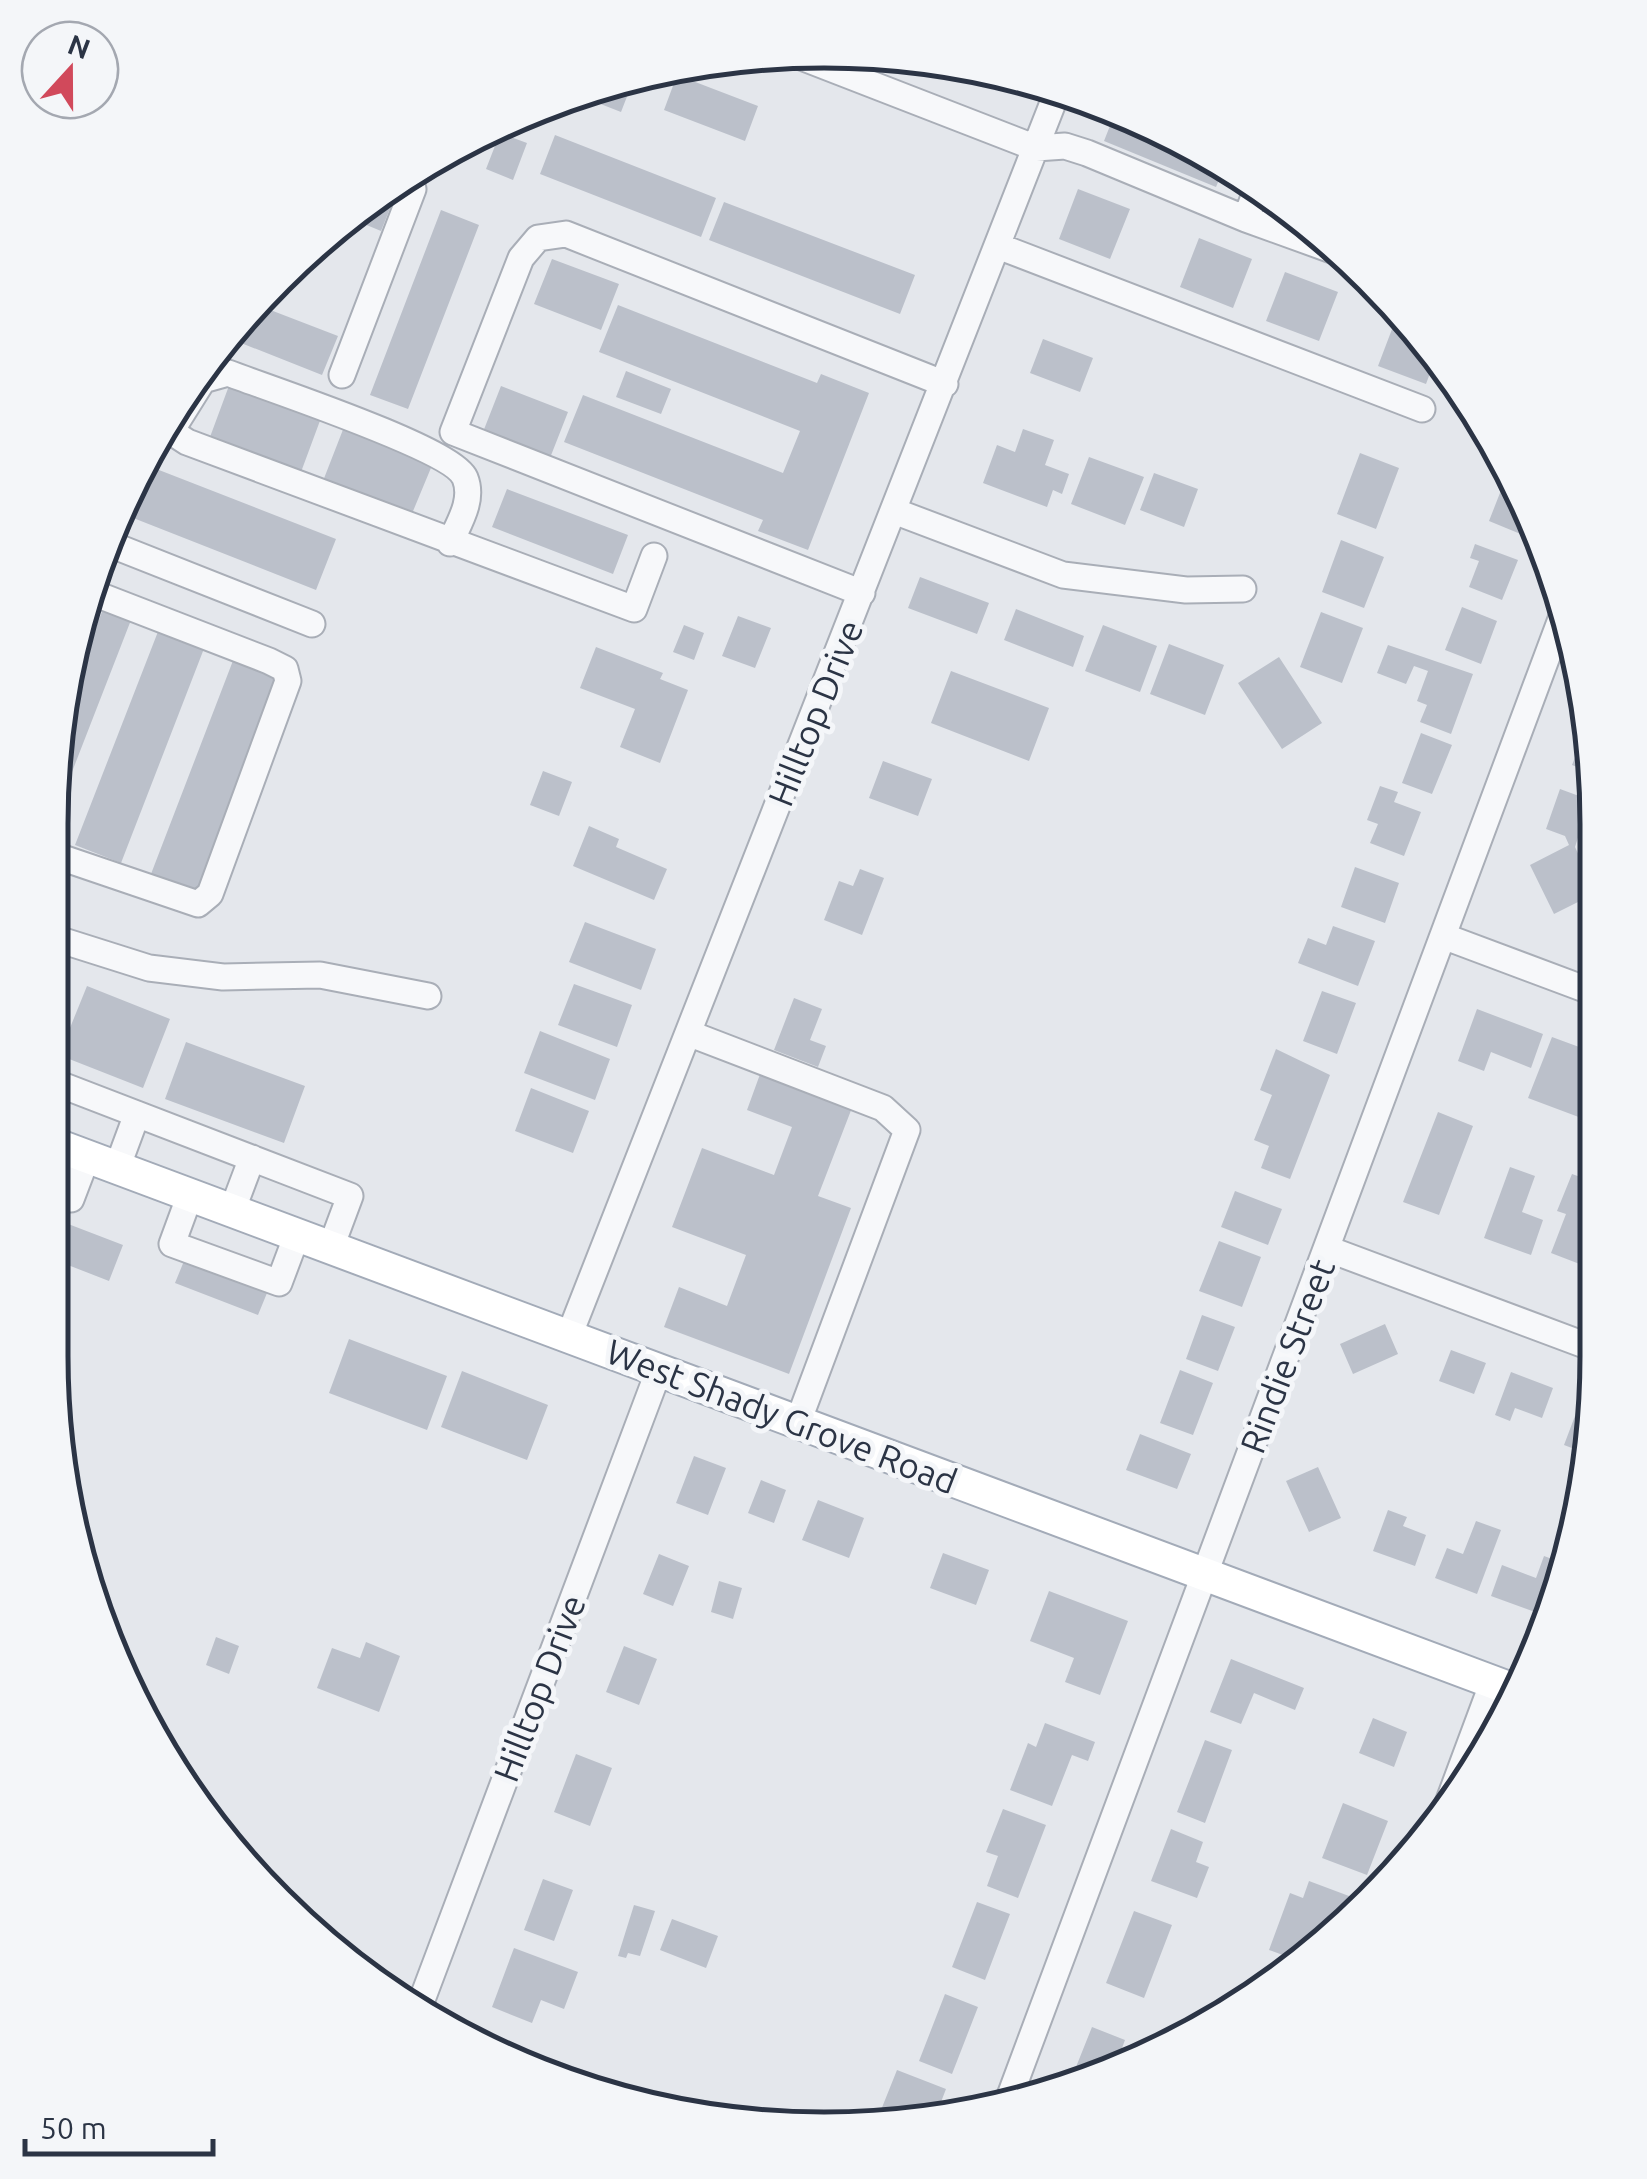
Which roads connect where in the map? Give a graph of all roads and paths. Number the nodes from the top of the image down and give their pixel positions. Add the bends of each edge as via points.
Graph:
1 (830, 68) edge
2 (1053, 104) edge
3 (1036, 148) junction
4 (412, 190) edge
5 (1252, 201) edge
6 (1246, 218) junction
7 (1302, 239) edge
8 (998, 246) junction
9 (342, 375) dead end
10 (214, 377) edge
11 (945, 384) junction
12 (1422, 409) dead end
13 (176, 434) edge
14 (894, 511) junction
15 (450, 543) junction
16 (120, 548) edge
17 (654, 556) dead end
18 (1243, 589) dead end
19 (862, 593) junction
20 (103, 597) edge
21 (312, 624) dead end
22 (1555, 634) edge
23 (68, 859) edge
24 (1443, 936) junction
25 (68, 942) edge
26 (1580, 988) edge
27 (428, 996) dead end
28 (688, 1033) junction
29 (68, 1088) edge
30 (137, 1114) junction
31 (68, 1150) edge
32 (252, 1158) junction
33 (102, 1163) junction
34 (190, 1195) junction
35 (68, 1198) edge
36 (232, 1210) junction
37 (297, 1235) junction
38 (331, 1248) junction
39 (1328, 1249) junction
40 (569, 1336) junction
41 (1580, 1343) edge
42 (659, 1370) junction
43 (798, 1422) junction
44 (1204, 1575) junction
45 (1504, 1686) edge
46 (423, 1997) edge
47 (1013, 2087) edge

1 - 3 street
2 - 3 street, Hilltop Drive
3 - 6 street via 1065,146
3 - 8 street, Hilltop Drive
4 - 9 street
5 - 6 street
6 - 7 street
8 - 11 street, Hilltop Drive
8 - 12 street
10 - 15 street via 228,373 430,450 463,473 469,490
11 - 14 street, Hilltop Drive
11 - 19 street via 566,234 538,238 521,258 453,432
13 - 15 street
14 - 18 street via 1063,574 1186,590
14 - 19 street, Hilltop Drive
15 - 17 street via 634,609
16 - 21 street
19 - 28 street, Hilltop Drive
20 - 23 street via 269,661 285,670 288,681 210,894 198,904
22 - 24 street, Rindie Street
24 - 26 street
24 - 39 street, Rindie Street
25 - 27 street via 149,968 222,978 320,975
28 - 40 street, Hilltop Drive
28 - 43 street via 883,1108 907,1130
29 - 30 street
30 - 32 street
30 - 33 street
31 - 33 main road, West Shady Grove Road
32 - 36 street
32 - 38 street via 350,1196
33 - 34 main road, West Shady Grove Road
33 - 35 street
34 - 36 main road, West Shady Grove Road
34 - 37 street via 172,1244 279,1284
36 - 37 main road, West Shady Grove Road
37 - 38 main road, West Shady Grove Road
38 - 40 main road, West Shady Grove Road
39 - 41 street
39 - 44 street, Rindie Street
40 - 42 main road, West Shady Grove Road
42 - 43 main road, West Shady Grove Road
42 - 46 street, Hilltop Drive
43 - 44 main road, West Shady Grove Road
44 - 45 main road, West Shady Grove Road
44 - 47 street, Rindie Street

